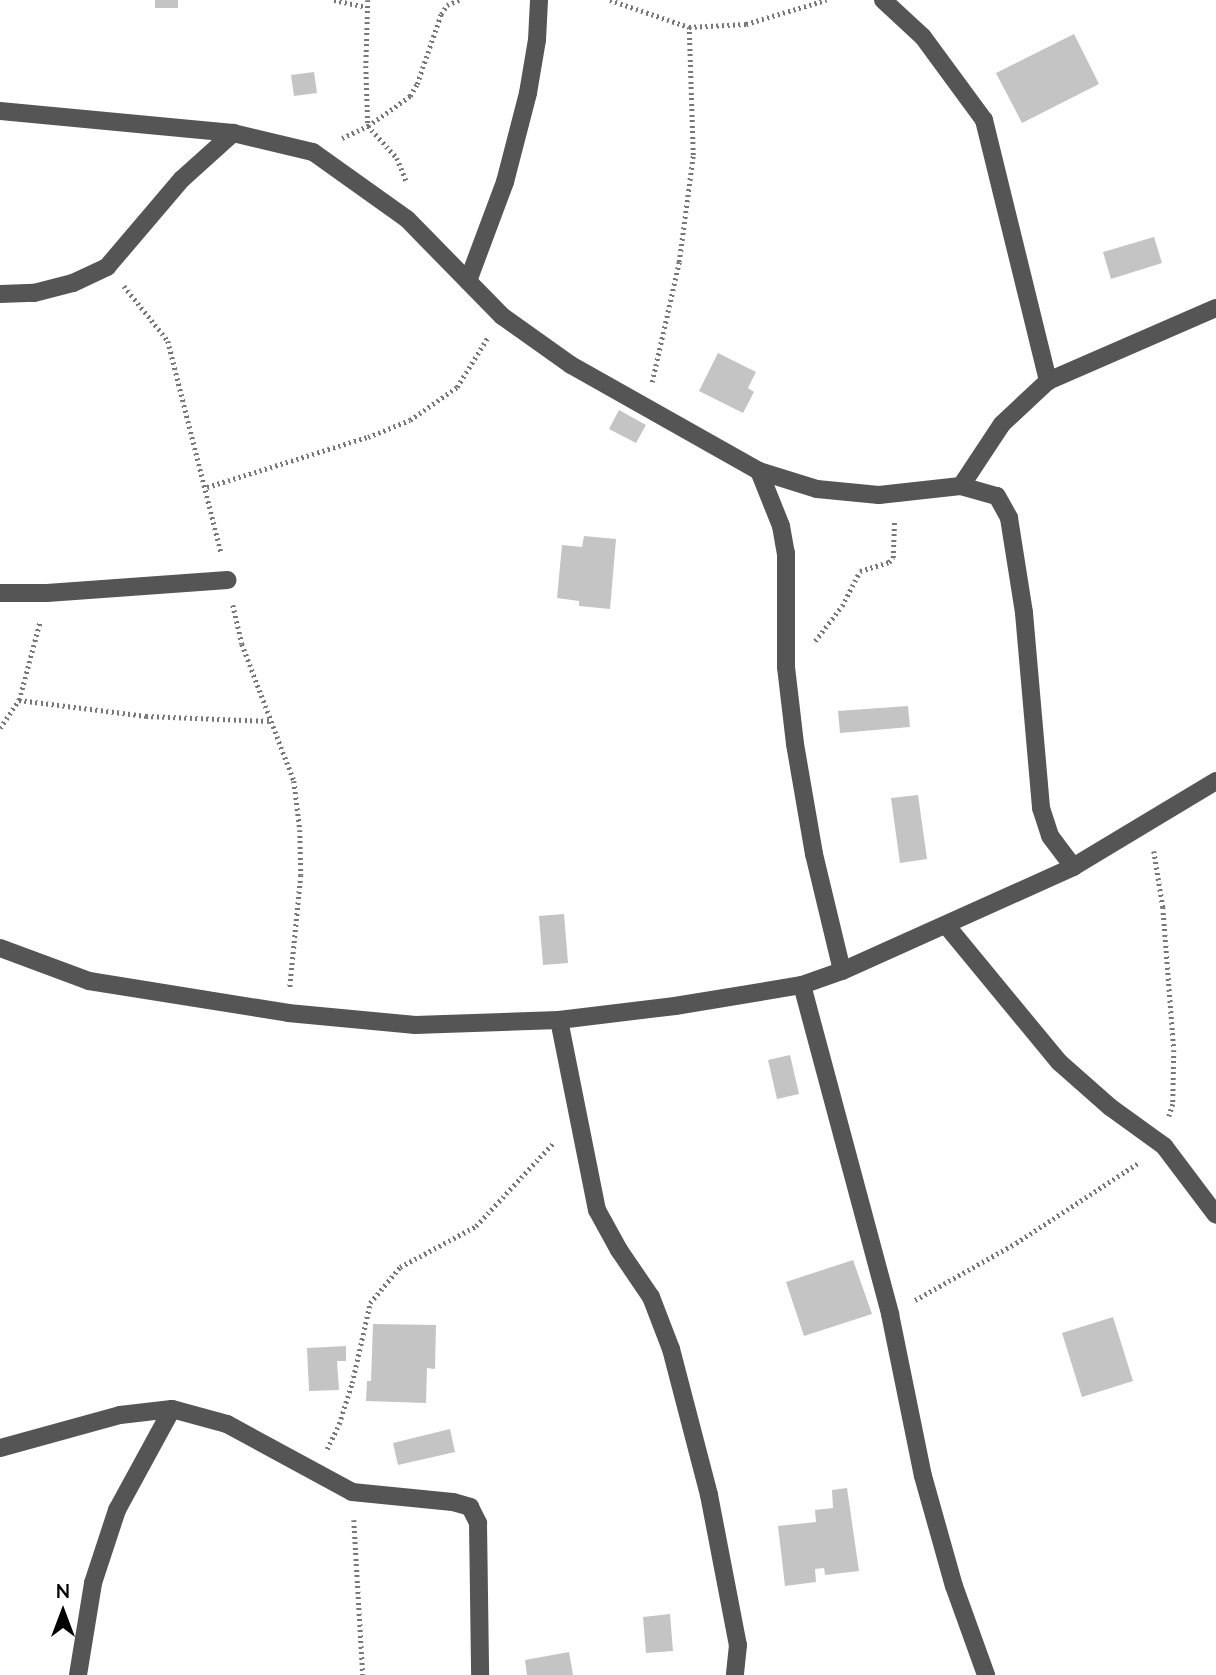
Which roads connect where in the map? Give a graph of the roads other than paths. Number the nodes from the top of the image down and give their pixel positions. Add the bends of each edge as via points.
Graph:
1 (539, 0) edge
2 (883, 0) edge
3 (0, 111) edge
4 (233, 133) junction
5 (468, 281) junction
6 (0, 294) edge
7 (1216, 308) edge
8 (1048, 381) junction
9 (759, 471) junction
10 (961, 486) junction
11 (228, 580) road end
12 (0, 593) edge
13 (1216, 781) edge
14 (1073, 867) junction
15 (946, 925) junction
16 (0, 948) edge
17 (842, 971) junction
18 (802, 985) junction
19 (559, 1020) junction
20 (1216, 1215) edge
21 (172, 1409) junction
22 (0, 1448) edge
23 (78, 1675) edge
24 (480, 1675) edge
25 (735, 1675) edge
26 (986, 1675) edge

1 - 5 street via 528,93 505,182
2 - 8 street via 923,37 984,120
3 - 4 street
4 - 5 street via 313,152 407,219
4 - 6 street via 182,179 107,267 34,293
5 - 9 street via 502,316 571,365
7 - 8 street
8 - 10 street via 1002,424
9 - 10 street via 817,489 879,495
9 - 17 street via 781,526 786,553 786,667 795,744 814,854
10 - 14 street via 998,496 1009,517 1024,613 1041,808 1050,836
11 - 12 street
13 - 14 street
14 - 15 street
15 - 17 street
15 - 20 street via 1059,1062 1162,1144
16 - 19 street via 89,981 288,1013 415,1025
17 - 18 street
18 - 19 street
18 - 26 street via 890,1314 923,1476 954,1586
19 - 25 street via 597,1210 651,1297 671,1349 709,1495 738,1645
21 - 22 street via 120,1415
21 - 23 street via 117,1510 93,1583
21 - 24 street via 227,1424 352,1492 470,1507 478,1524

